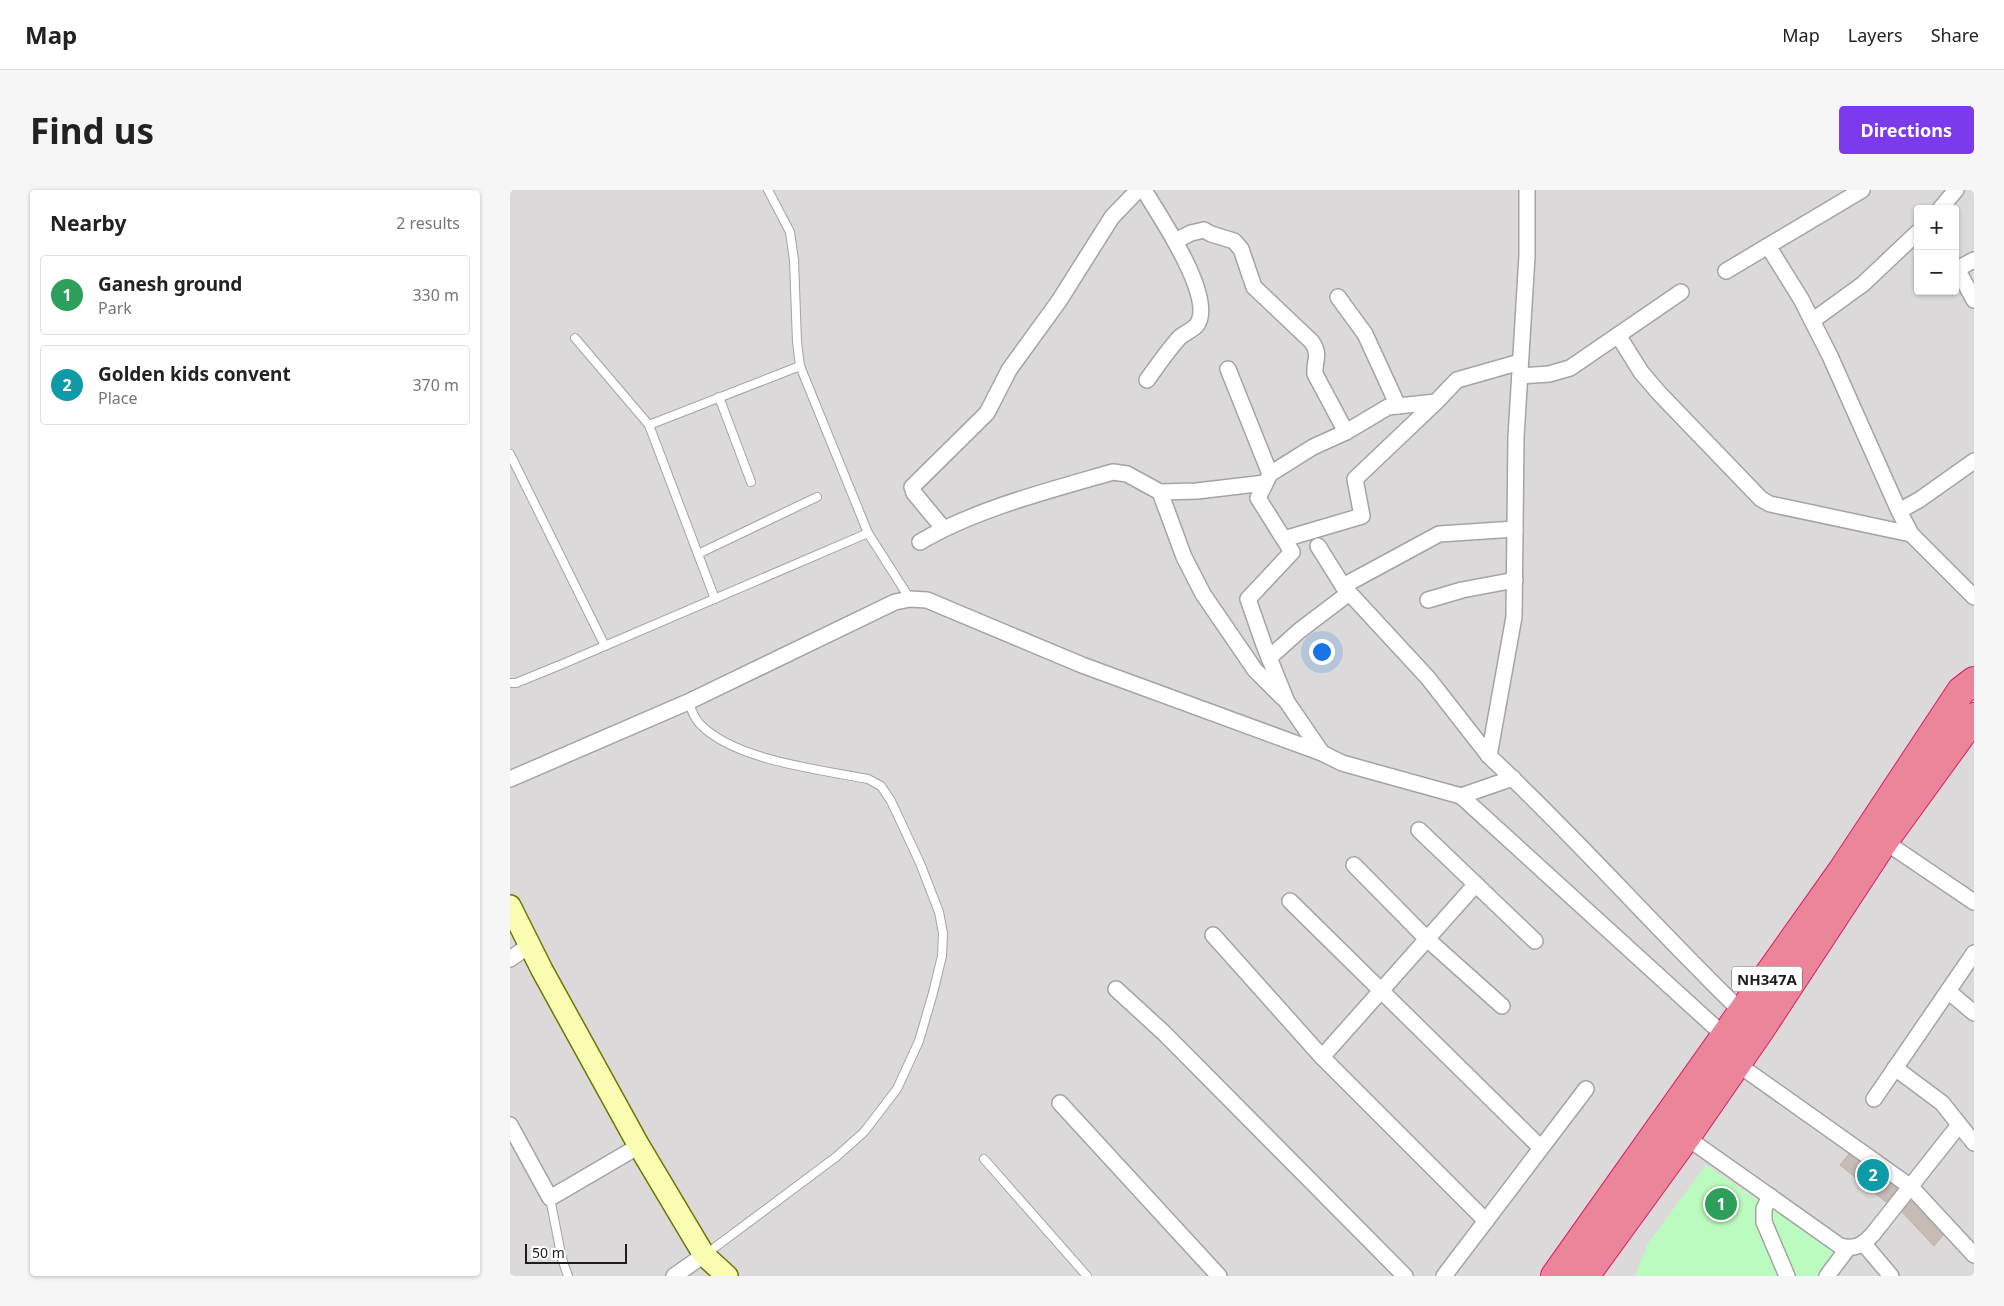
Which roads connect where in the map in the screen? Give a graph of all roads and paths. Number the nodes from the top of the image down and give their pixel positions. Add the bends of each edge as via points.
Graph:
1 (768, 190) edge
2 (1138, 190) edge
3 (1144, 190) edge
4 (1527, 190) edge
5 (1862, 190) edge
6 (1956, 190) edge
7 (1943, 205) edge
8 (1914, 236) edge
9 (1175, 241) junction
10 (1768, 246) junction
11 (1974, 260) edge
12 (1959, 266) edge
13 (1726, 271) dead end
14 (1959, 272) edge
15 (1681, 292) dead end
16 (1338, 297) dead end
17 (1974, 300) edge
18 (1812, 321) junction
19 (1618, 335) junction
20 (575, 338) dead end
21 (800, 366) junction
22 (1228, 369) dead end
23 (1520, 369) junction
24 (1147, 380) dead end
25 (719, 397) junction
26 (1436, 402) junction
27 (1398, 406) junction
28 (649, 425) junction
29 (1346, 432) junction
30 (510, 454) edge
31 (1974, 461) edge
32 (1268, 478) junction
33 (751, 482) dead end
34 (1160, 492) junction
35 (817, 497) dead end
36 (1899, 512) junction
37 (943, 528) junction
38 (1515, 529) junction
39 (868, 532) junction
40 (1911, 534) junction
41 (1284, 539) junction
42 (920, 542) dead end
43 (1318, 546) dead end
44 (698, 554) junction
45 (1515, 580) junction
46 (1346, 589) junction
47 (1974, 597) edge
48 (715, 598) junction
49 (910, 599) junction
50 (1428, 600) dead end
51 (605, 646) junction
52 (1269, 658) junction
53 (1974, 681) edge
54 (510, 683) edge
55 (688, 702) junction
56 (1287, 702) junction
57 (1974, 716) edge
58 (1322, 753) junction
59 (1489, 756) junction
60 (510, 778) edge
61 (1513, 778) junction
62 (1461, 796) junction
63 (1419, 830) dead end
64 (1884, 841) junction
65 (1354, 865) dead end
66 (1476, 884) junction
67 (1290, 901) dead end
68 (1974, 902) edge
69 (510, 906) edge
70 (1213, 935) dead end
71 (1427, 939) junction
72 (1536, 941) dead end
73 (530, 945) junction
74 (1974, 954) edge
75 (510, 959) edge
76 (1116, 989) dead end
77 (1381, 991) junction
78 (1948, 991) junction
79 (1502, 1006) dead end
80 (1974, 1012) edge
81 (1743, 1013) junction
82 (1735, 1051) junction
83 (1322, 1057) junction
84 (1895, 1068) junction
85 (1586, 1089) dead end
86 (1874, 1099) dead end
87 (1060, 1103) dead end
88 (510, 1124) edge
89 (1959, 1125) junction
90 (1686, 1137) junction
91 (1974, 1143) edge
92 (639, 1146) junction
93 (1541, 1148) junction
94 (984, 1159) dead end
95 (1911, 1187) junction
96 (1770, 1196) junction
97 (550, 1198) junction
98 (1486, 1221) junction
99 (1864, 1244) junction
100 (1848, 1248) junction
101 (704, 1255) junction
102 (1974, 1255) edge
103 (568, 1276) edge
104 (674, 1276) edge
105 (727, 1276) edge
106 (1087, 1276) edge
107 (1219, 1276) edge
108 (1405, 1276) edge
109 (1444, 1276) edge
110 (1555, 1276) edge
111 (1586, 1276) edge
112 (1787, 1276) edge
113 (1827, 1276) edge
114 (1891, 1276) edge

1 - 21 lane via 790,232
2 - 37 street via 1112,217 1059,302 1009,370 987,413 912,487
3 - 9 street
4 - 23 street via 1527,256
5 - 10 street
6 - 7 street
8 - 18 street via 1863,284
9 - 24 street via 1187,262 1201,314 1196,325 1169,349
9 - 29 street via 1204,230 1234,241 1242,249 1254,287 1316,349 1315,374
10 - 13 street
10 - 18 street
11 - 12 street
14 - 17 street
15 - 19 street
16 - 27 street via 1365,334
18 - 36 street
19 - 23 street via 1570,368 1549,374
19 - 40 street via 1641,372 1659,393 1761,499 1770,504
20 - 28 lane
21 - 25 lane
21 - 39 lane
22 - 32 street
23 - 26 street via 1457,380
23 - 38 street
25 - 28 lane
25 - 33 lane
26 - 27 street
26 - 41 street via 1355,479 1362,516
27 - 29 street via 1388,407
28 - 44 lane
29 - 32 street via 1313,447
30 - 51 lane
31 - 36 street
32 - 34 street via 1197,491
32 - 41 street via 1258,498
34 - 37 street via 1127,474 1113,472
34 - 56 street via 1184,557 1203,594 1255,670
35 - 44 lane
36 - 40 street
37 - 42 street
38 - 45 street
38 - 46 street via 1439,534
39 - 48 lane
39 - 49 lane
40 - 47 street
41 - 52 street via 1292,552 1248,599
43 - 46 street
44 - 48 lane
45 - 50 street
45 - 59 street via 1514,618
46 - 52 street
46 - 59 street via 1428,678
48 - 51 lane
49 - 55 street via 895,602
49 - 58 street via 927,600 1082,665
51 - 54 lane
52 - 56 street
53 - 81 highway, NH347A via 1961,691
55 - 60 street
55 - 101 lane via 700,725 727,744 768,759 868,779 881,786 900,817 920,862 939,912 943,933 942,956 919,1041 897,1089 864,1132 836,1158
56 - 58 street
57 - 64 highway, NH347A
58 - 62 street via 1342,763
59 - 61 street
61 - 62 street
61 - 81 street
62 - 82 street
63 - 66 street
64 - 68 street
64 - 82 highway, NH347A
65 - 71 street
66 - 71 street
66 - 72 street
67 - 77 street
69 - 73 street
70 - 83 street
71 - 77 street
71 - 79 street
73 - 75 street
73 - 92 street
74 - 78 street
76 - 108 street via 1171,1040
77 - 83 street
77 - 93 street
78 - 80 street
78 - 84 street
81 - 82 highway, NH347A
82 - 90 highway, NH347A
82 - 95 street
82 - 110 highway, NH347A
83 - 98 street
84 - 86 street
84 - 89 street via 1942,1103
85 - 93 street
87 - 107 street
88 - 97 street
89 - 91 street
89 - 95 street
90 - 96 street
90 - 111 highway, NH347A
92 - 97 street
92 - 101 street
93 - 98 street
94 - 106 lane
95 - 99 street
95 - 102 street
96 - 100 street via 1840,1246
96 - 112 street via 1764,1209 1764,1222
97 - 103 lane
98 - 109 street
99 - 100 street
99 - 114 street
100 - 113 street
101 - 104 street
101 - 105 street

